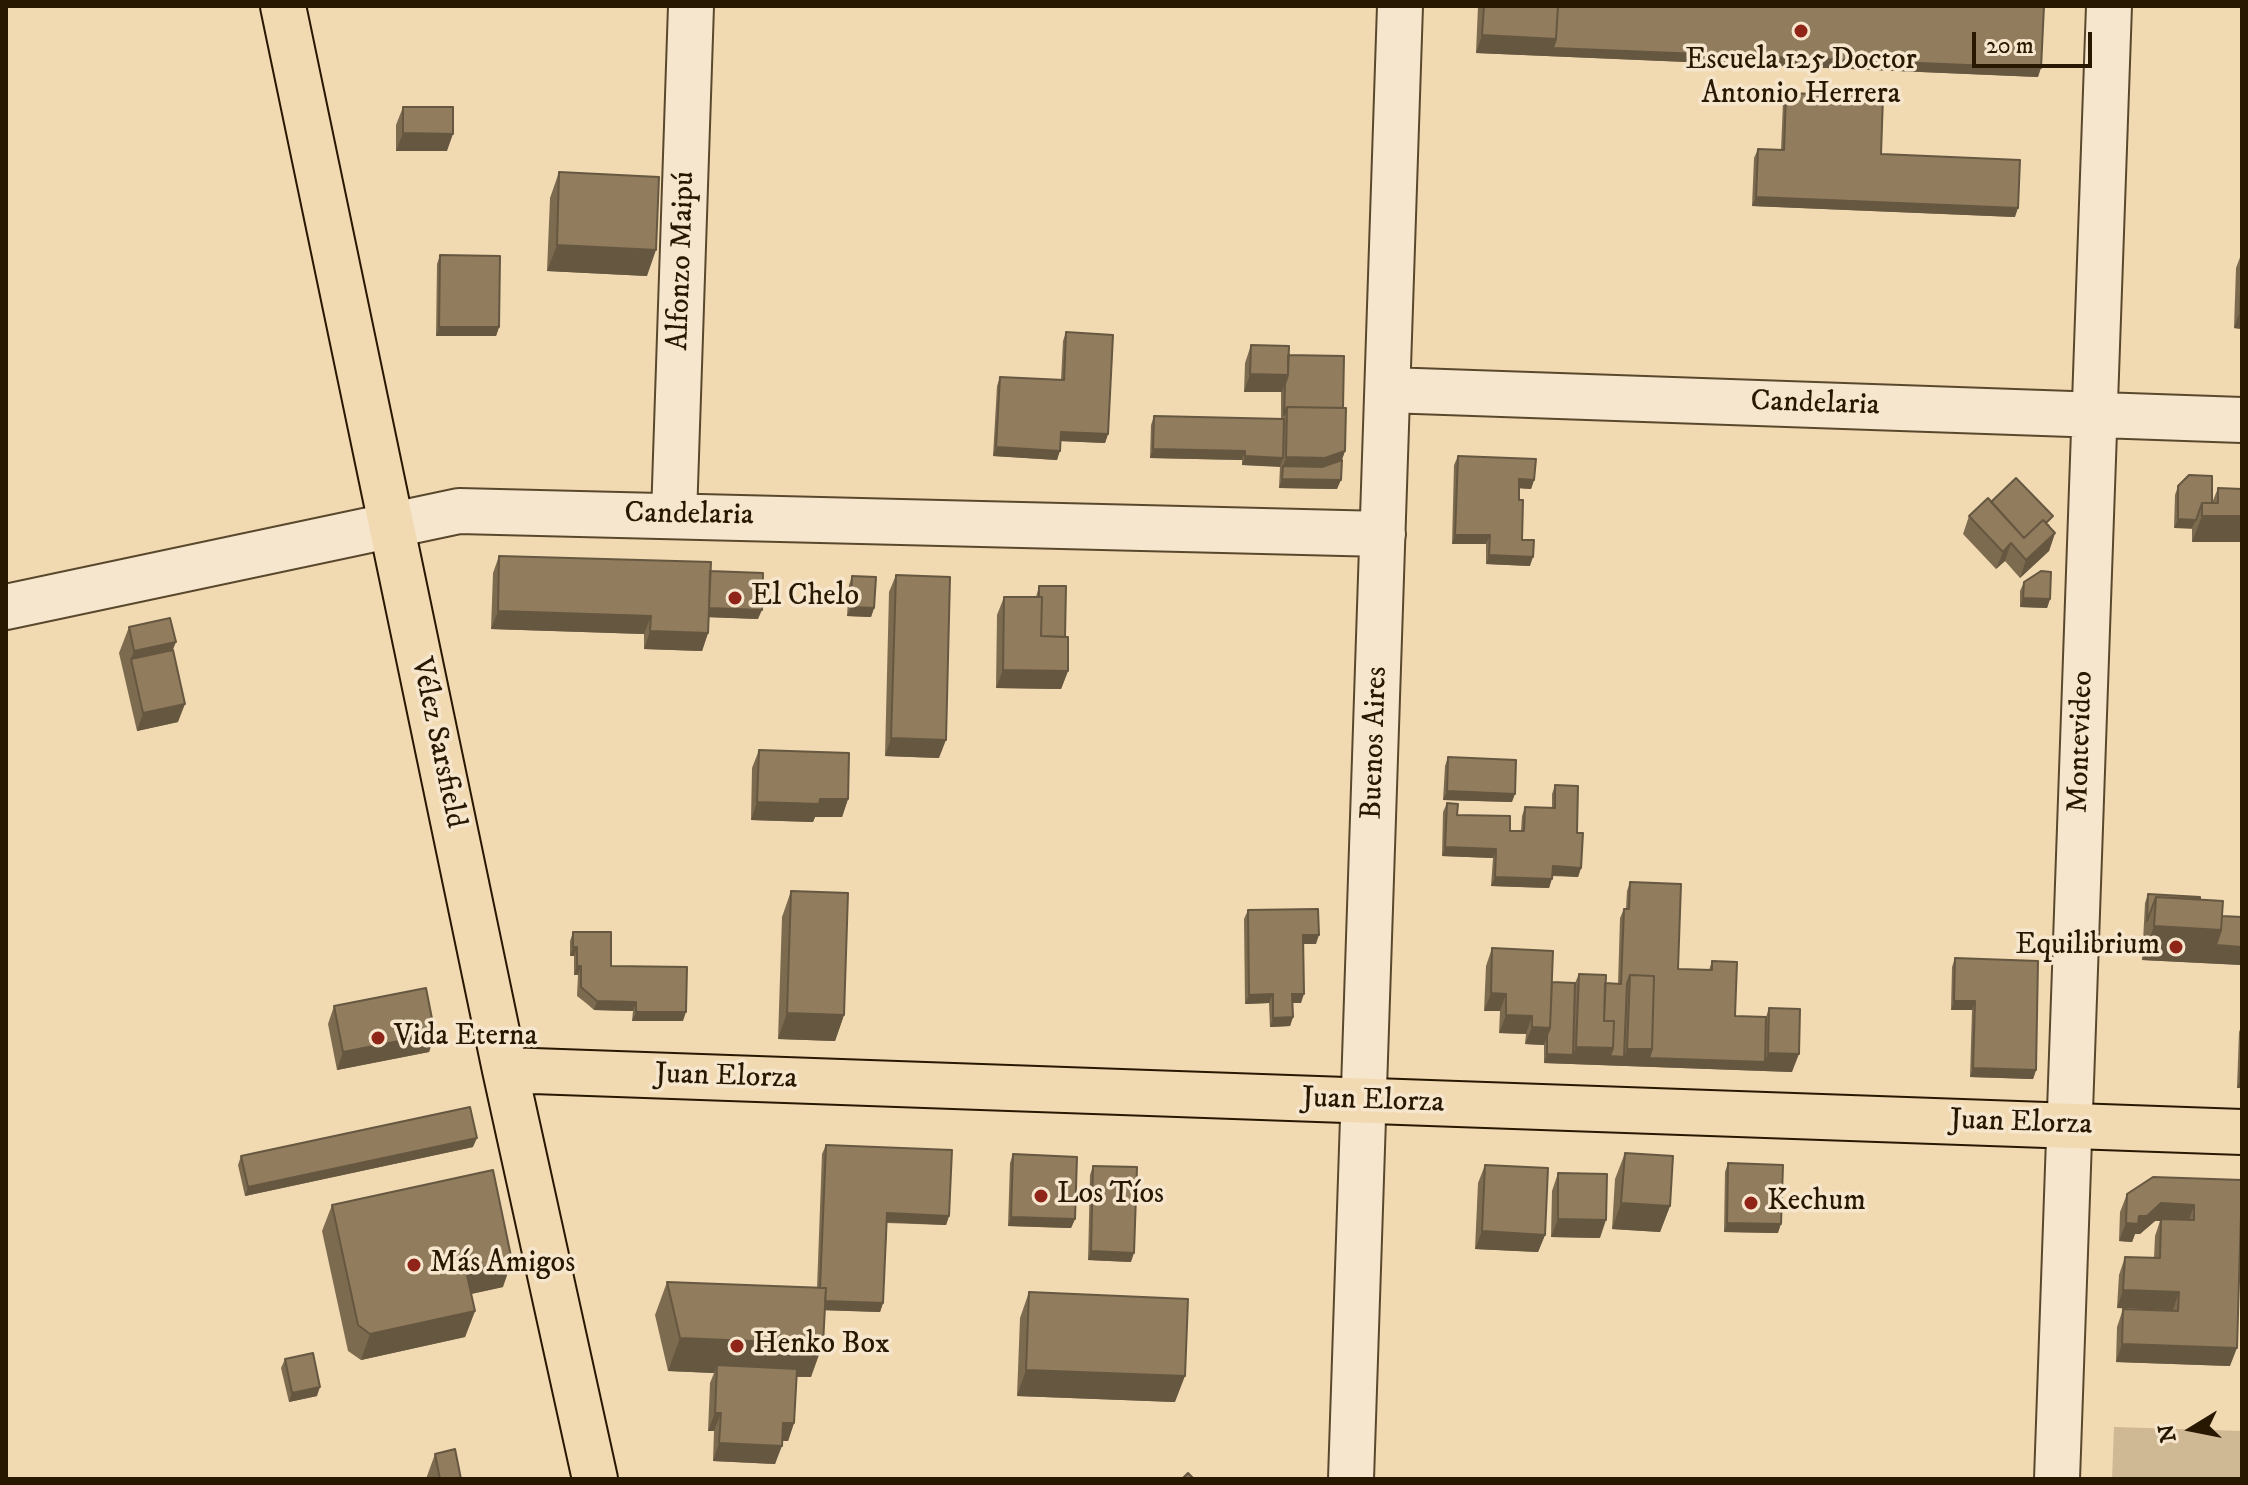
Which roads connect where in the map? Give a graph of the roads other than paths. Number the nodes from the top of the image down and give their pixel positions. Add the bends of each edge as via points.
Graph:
1 (283, 6) edge
2 (691, 6) edge
3 (1400, 6) edge
4 (2109, 6) edge
5 (1388, 390) junction
6 (2094, 415) junction
7 (2242, 420) edge
8 (674, 516) junction
9 (391, 525) junction
10 (1383, 534) junction
11 (6, 607) edge
12 (505, 1070) junction
13 (1364, 1101) junction
14 (2069, 1126) junction
15 (2242, 1132) edge
16 (595, 1479) edge
17 (1351, 1479) edge
18 (2057, 1479) edge

1 - 9 main road, Vélez Sarsfield
2 - 8 street, Alfonzo Maipú
3 - 5 street, Buenos Aires
4 - 6 street, Montevideo
5 - 6 street, Candelaria
5 - 10 street, Buenos Aires
6 - 7 street, Candelaria
6 - 14 street, Montevideo
8 - 9 street, Candelaria via 459,511
8 - 10 street, Candelaria
9 - 11 street, Candelaria
9 - 12 main road, Vélez Sarsfield
10 - 13 street, Buenos Aires
12 - 13 main road, Juan Elorza
12 - 16 main road, Vélez Sarsfield
13 - 14 main road, Juan Elorza
13 - 17 street, Buenos Aires
14 - 15 main road, Juan Elorza
14 - 18 street, Montevideo

